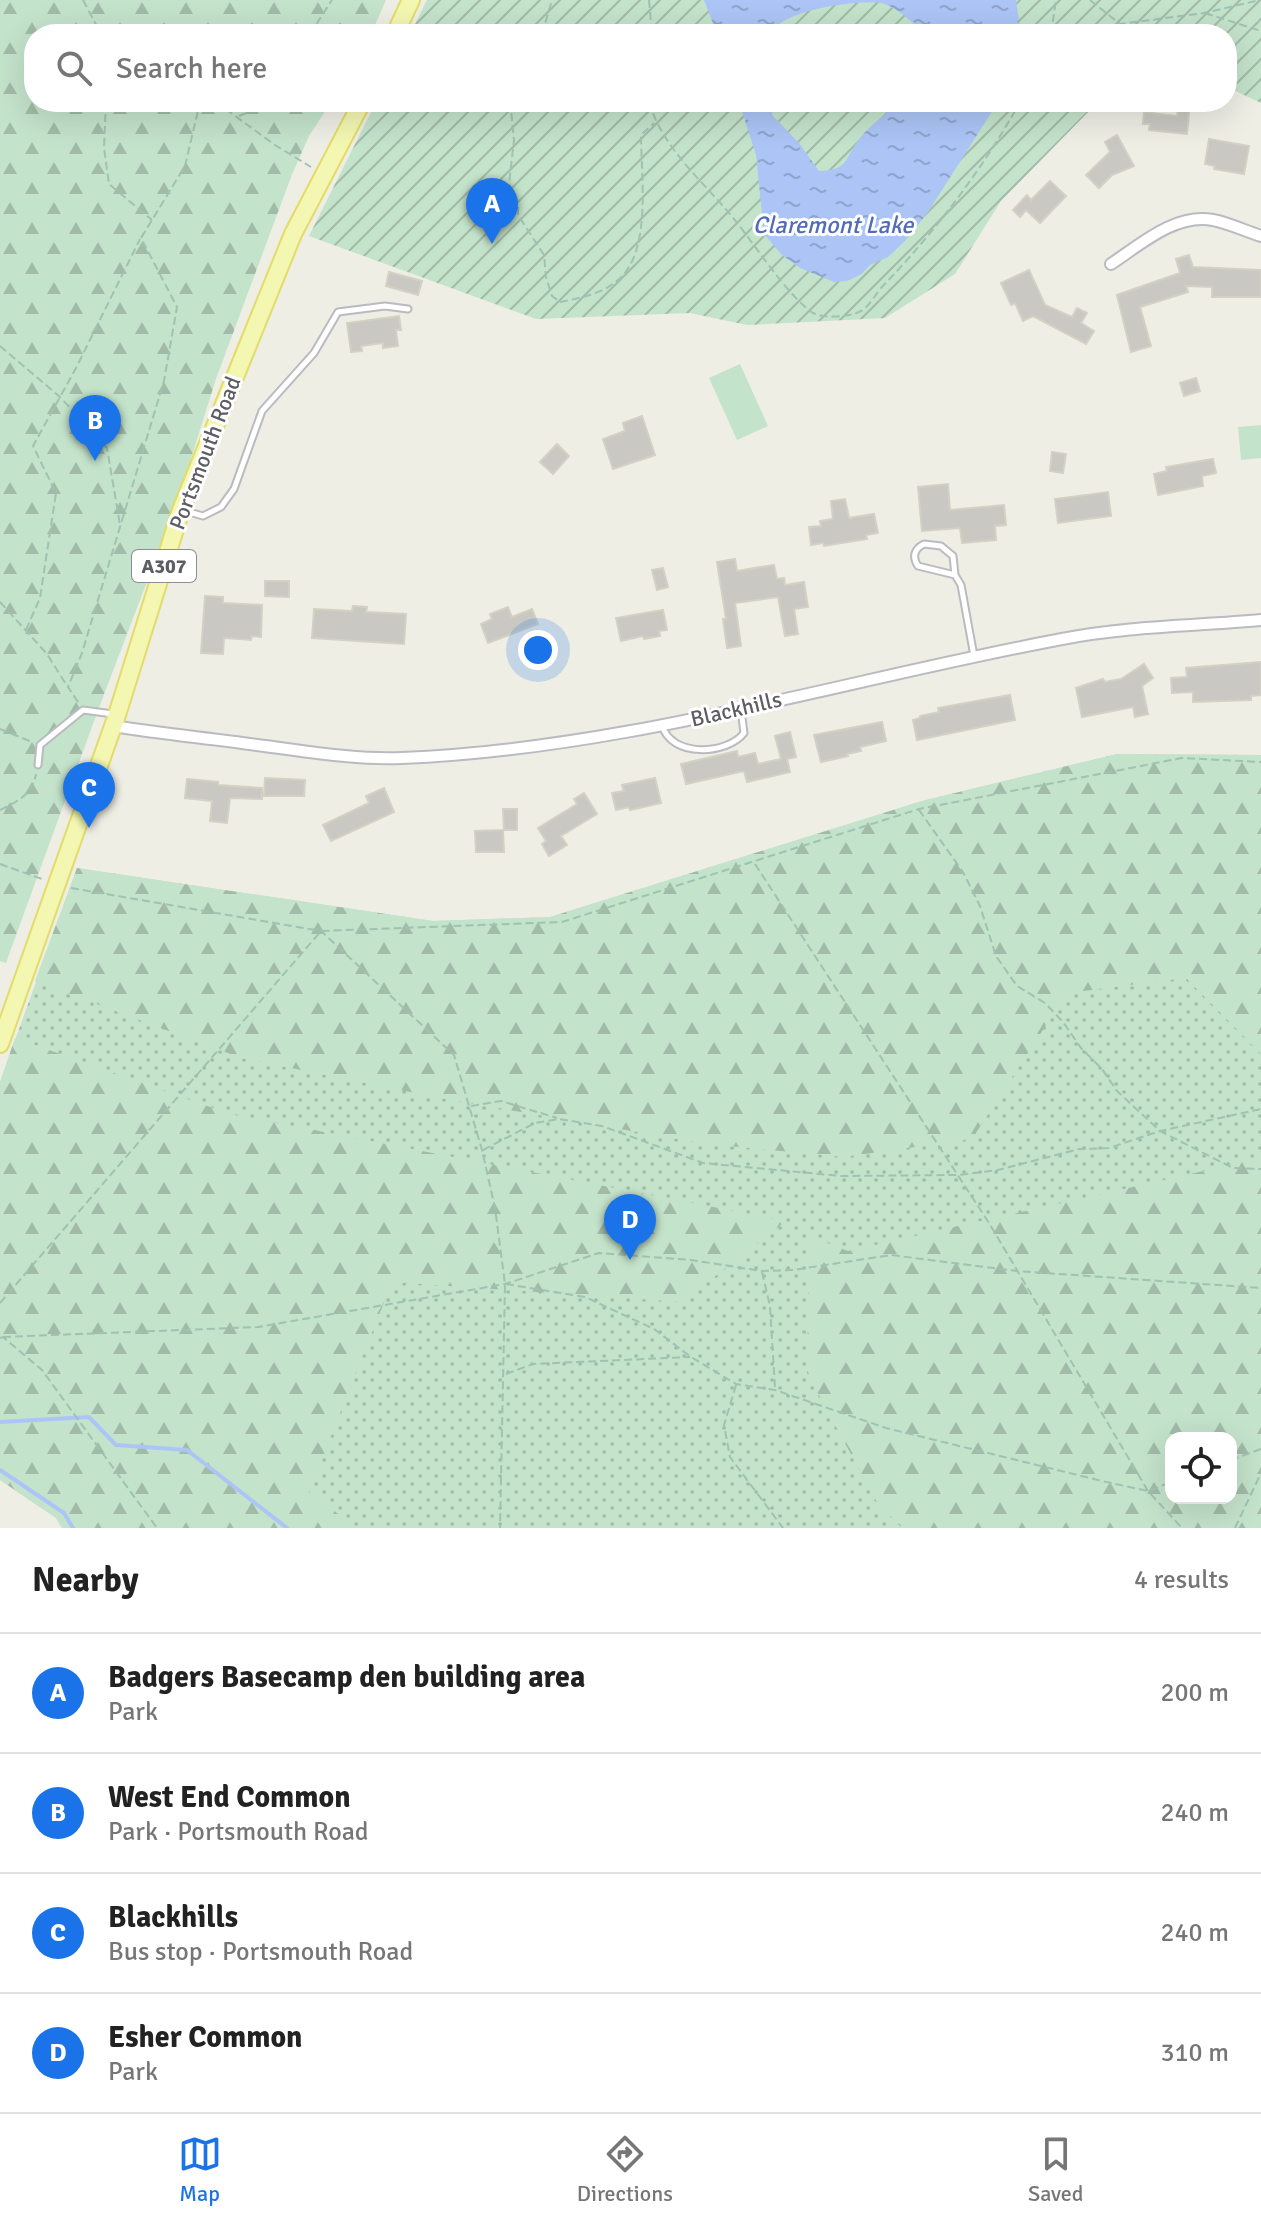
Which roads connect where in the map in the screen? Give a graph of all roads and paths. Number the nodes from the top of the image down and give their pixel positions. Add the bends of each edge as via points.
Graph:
1 (83, 0) edge
2 (332, 0) edge
3 (411, 0) edge
4 (552, 0) edge
5 (649, 0) edge
6 (1056, 0) edge
7 (1090, 0) edge
8 (1260, 0) edge
9 (1204, 13) junction
10 (97, 24) edge
11 (316, 24) edge
12 (400, 24) edge
13 (545, 24) edge
14 (651, 24) edge
15 (1052, 24) edge
16 (1261, 31) edge
17 (106, 112) edge
18 (198, 112) edge
19 (230, 112) edge
20 (250, 112) edge
21 (357, 112) edge
22 (511, 112) edge
23 (652, 112) edge
24 (1014, 112) edge
25 (237, 117) junction
26 (655, 122) junction
27 (326, 176) junction
28 (152, 220) junction
29 (1261, 236) edge
30 (141, 238) junction
31 (1111, 264) dead end
32 (408, 309) dead end
33 (0, 346) edge
34 (60, 397) junction
35 (181, 510) junction
36 (120, 526) junction
37 (955, 575) junction
38 (0, 602) edge
39 (1261, 620) edge
40 (26, 630) junction
41 (974, 657) junction
42 (68, 687) junction
43 (741, 709) junction
44 (83, 710) junction
45 (116, 720) junction
46 (662, 724) junction
47 (0, 729) edge
48 (40, 745) junction
49 (1261, 762) edge
50 (38, 765) joint
51 (919, 809) junction
52 (0, 810) edge
53 (754, 863) junction
54 (0, 864) edge
55 (56, 884) junction
56 (321, 931) junction
57 (0, 1044) edge
58 (469, 1106) junction
59 (1261, 1109) edge
60 (559, 1119) junction
61 (1160, 1131) junction
62 (482, 1150) junction
63 (1261, 1169) edge
64 (958, 1175) junction
65 (762, 1271) junction
66 (1017, 1271) junction
67 (505, 1284) junction
68 (1261, 1288) edge
69 (0, 1303) edge
70 (2, 1338) edge
71 (691, 1357) junction
72 (504, 1375) junction
73 (736, 1384) junction
74 (775, 1390) junction
75 (1261, 1449) edge
76 (1237, 1458) edge
77 (1261, 1473) edge
78 (1165, 1484) edge
79 (1148, 1491) junction
80 (157, 1528) edge
81 (500, 1528) edge
82 (783, 1528) edge
83 (1182, 1528) edge
84 (1235, 1528) edge

1 - 10 path
2 - 11 path
3 - 12 main road
4 - 13 path
5 - 14 path
6 - 15 path
7 - 9 path via 1120,24
8 - 9 path
9 - 16 path
17 - 28 path via 109,184
18 - 28 path via 185,166
19 - 25 path
20 - 25 path
21 - 27 main road, Portsmouth Road / A307
22 - 26 path via 509,184 518,215 544,255 552,296 560,302 616,283 632,265 643,213 641,135
23 - 26 path
24 - 26 path via 924,241 863,310 839,316 814,314
25 - 27 path
27 - 35 main road, Portsmouth Road / A307 via 293,234
28 - 30 path
29 - 31 street via 1197,219 1178,223
30 - 34 path
30 - 36 path via 177,307 164,381
32 - 35 lane via 338,312 314,353 262,411 234,489 221,507 203,516
33 - 34 path
34 - 36 path via 107,448
34 - 40 path via 33,446 56,493 40,598
35 - 45 main road, Portsmouth Road / A307
36 - 42 path
37 - 37 lane via 918,566 916,551 924,544 941,546 953,556
37 - 41 lane
38 - 40 path
39 - 41 street, Blackhills via 1090,634
40 - 42 path
41 - 43 street, Blackhills
42 - 44 path
43 - 46 street, Blackhills
43 - 46 lane via 744,733 738,741 695,751 674,743
44 - 45 lane
44 - 48 lane
45 - 46 street, Blackhills via 178,736 388,759 501,750
45 - 55 main road, Portsmouth Road / A307
47 - 48 path
48 - 50 lane
49 - 51 path via 1182,758
50 - 52 path via 31,791
51 - 53 path
51 - 61 path via 963,872 996,956 1017,986 1045,1003 1117,1091
53 - 56 path via 562,922
53 - 64 path
54 - 55 path
55 - 56 path
55 - 57 main road, Portsmouth Road / A307
56 - 58 path via 454,1055
56 - 69 path
58 - 60 path via 501,1101
58 - 62 path
59 - 61 path
60 - 62 path via 535,1123
60 - 64 path via 602,1126 703,1163 841,1176
61 - 63 path via 1233,1168
61 - 64 path via 1109,1148 1079,1149
62 - 67 path
64 - 66 path
65 - 66 path via 891,1255
65 - 67 path via 599,1253
65 - 74 path via 770,1306
66 - 68 path
66 - 79 path
67 - 70 path via 258,1327
67 - 71 path via 585,1297 654,1329
67 - 72 path
70 - 80 path via 42,1370
71 - 72 path via 533,1364
71 - 73 path
72 - 81 path
73 - 74 path
73 - 82 path via 724,1425 730,1457
74 - 79 path via 886,1428
75 - 76 path
77 - 84 path
78 - 79 path
79 - 83 path

